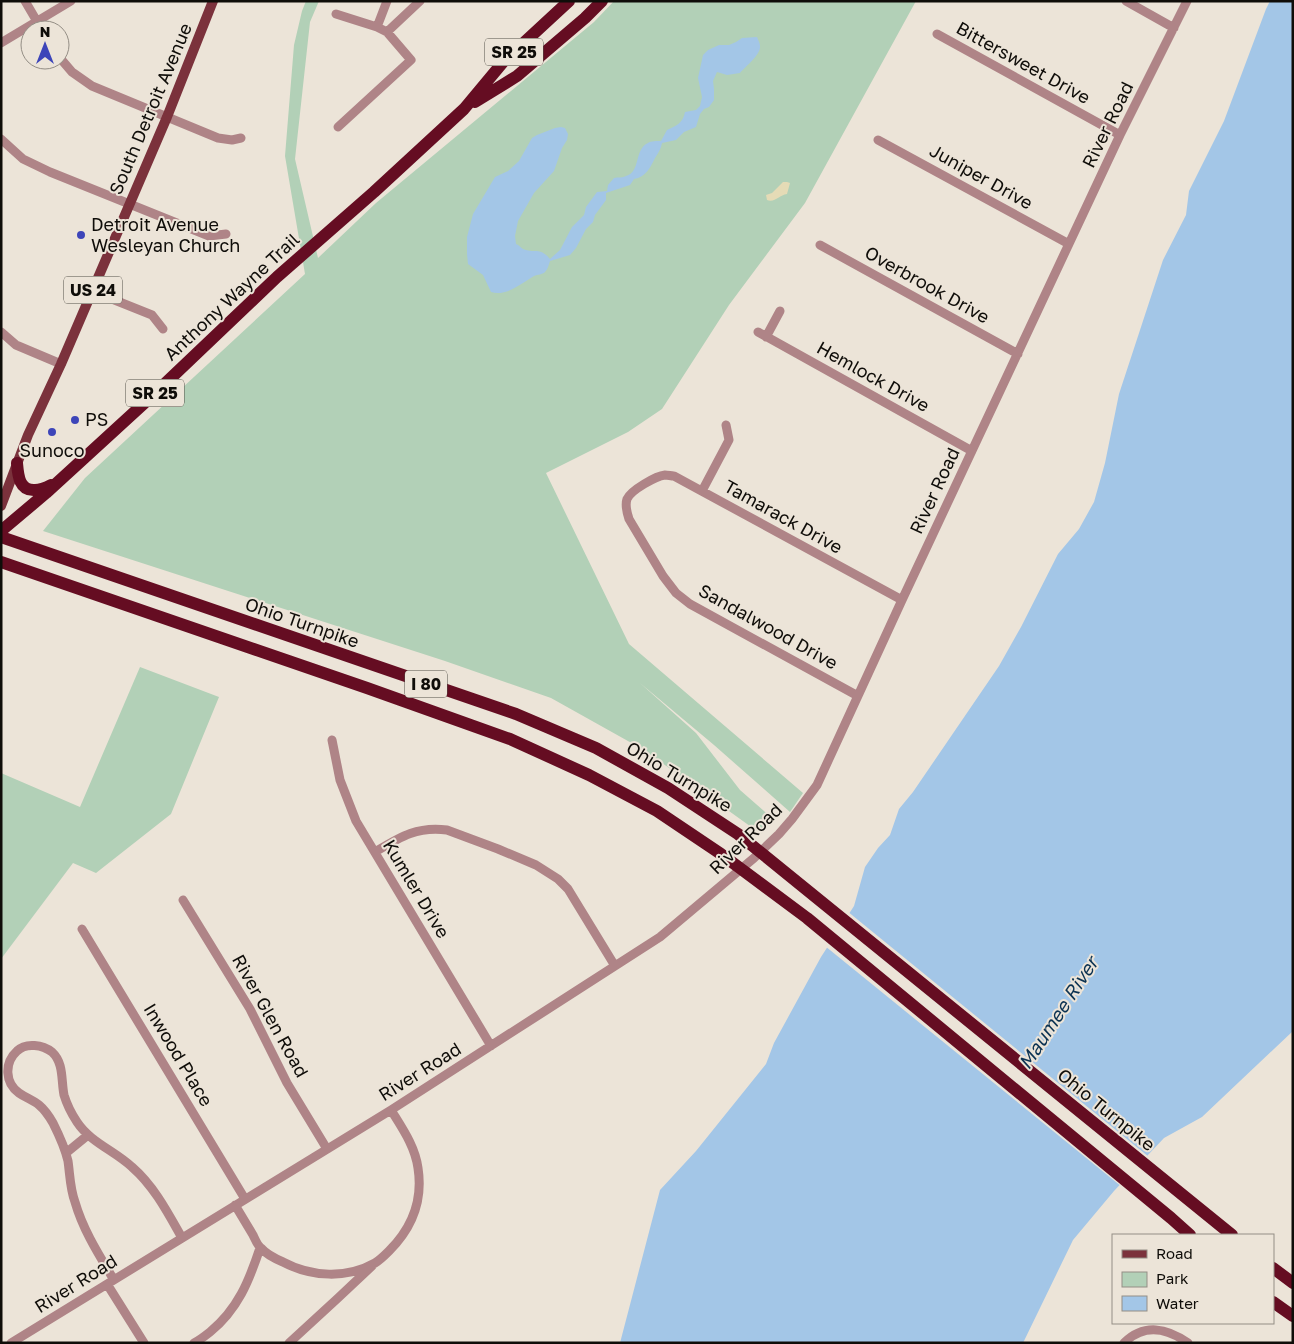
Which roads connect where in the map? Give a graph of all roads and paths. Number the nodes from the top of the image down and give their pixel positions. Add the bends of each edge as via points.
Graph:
1 (25, 1) edge
2 (71, 1) edge
3 (213, 1) edge
4 (386, 1) edge
5 (420, 1) edge
6 (569, 1) edge
7 (602, 1) edge
8 (1126, 1) edge
9 (1187, 1) edge
10 (336, 14) dead end
11 (36, 20) edge
12 (47, 20) edge
13 (377, 27) junction
14 (1174, 28) junction
15 (387, 32) junction
16 (937, 34) dead end
17 (20, 35) edge
18 (1, 44) edge
19 (70, 70) edge
20 (464, 109) junction
21 (167, 117) junction
22 (338, 127) dead end
23 (1120, 135) junction
24 (241, 138) dead end
25 (1, 140) edge
26 (878, 140) dead end
27 (130, 204) junction
28 (226, 234) dead end
29 (1069, 244) junction
30 (820, 245) dead end
31 (92, 291) junction
32 (780, 311) dead end
33 (163, 329) dead end
34 (1, 332) edge
35 (1018, 354) junction
36 (61, 364) junction
37 (726, 425) dead end
38 (972, 451) junction
39 (17, 463) junction
40 (647, 483) joint
41 (56, 484) junction
42 (702, 491) junction
43 (1, 506) edge
44 (1, 531) edge
45 (1, 537) edge
46 (1, 562) edge
47 (902, 600) junction
48 (858, 696) junction
49 (332, 740) dead end
50 (374, 852) junction
51 (183, 900) dead end
52 (82, 929) dead end
53 (615, 966) junction
54 (491, 1046) junction
55 (391, 1110) junction
56 (88, 1135) junction
57 (327, 1149) junction
58 (66, 1153) junction
59 (245, 1199) junction
60 (236, 1205) junction
61 (1189, 1234) edge
62 (1231, 1234) edge
63 (182, 1238) junction
64 (260, 1248) junction
65 (376, 1263) junction
66 (1274, 1269) edge
67 (110, 1282) junction
68 (1293, 1283) edge
69 (1274, 1303) edge
70 (1293, 1316) edge
71 (203, 1339) edge
72 (11, 1343) edge
73 (144, 1343) edge
74 (194, 1343) edge
75 (289, 1343) edge
76 (1124, 1343) edge
77 (1188, 1343) edge

1 - 11 street
2 - 12 street
3 - 21 main road, South Detroit Avenue / US 24
4 - 13 street
5 - 15 street
6 - 20 highway, Anthony Wayne Trail / SR 25 via 504,61
7 - 20 highway, Anthony Wayne Trail / SR 25 via 518,76
8 - 14 street
9 - 14 street, River Road
10 - 13 street
13 - 15 street
14 - 23 street, River Road
15 - 22 street via 411,60
16 - 23 street, Bittersweet Drive
17 - 18 street
19 - 21 street via 92,86
20 - 41 highway, Anthony Wayne Trail / SR 25 via 277,277
21 - 24 street via 218,138
21 - 27 main road, South Detroit Avenue / US 24
23 - 29 street, River Road
25 - 27 street via 23,159
26 - 29 street, Juniper Drive
27 - 28 street via 209,236
27 - 31 main road, South Detroit Avenue / US 24
29 - 35 street, River Road
30 - 35 street, Overbrook Drive
31 - 33 street via 152,315
31 - 36 main road, South Detroit Avenue / US 24
32 - 38 street, Hemlock Drive via 762,334
34 - 36 street via 16,345
35 - 38 street, River Road
36 - 39 main road, South Detroit Avenue / US 24
37 - 42 street via 729,440
38 - 47 street, River Road
39 - 41 highway via 19,481 25,488 36,490
39 - 43 main road, South Detroit Avenue / US 24
40 - 42 street, Tamarack Drive via 666,475 674,476
40 - 48 street, Sandalwood Drive via 628,498 626,510 676,593 690,604
41 - 44 highway, Anthony Wayne Trail / SR 25
42 - 47 street, Tamarack Drive
45 - 62 highway, Ohio Turnpike / I 80 via 516,714 596,748 668,788 738,834
46 - 61 highway, I 80 via 519,743 590,775 656,811 807,918
47 - 48 street, River Road
48 - 53 street, River Road via 817,785 779,834 660,937
49 - 50 street, Kumler Drive via 340,780 356,821
50 - 53 street via 408,833 439,829 536,865 568,889
50 - 54 street, Kumler Drive
51 - 57 street, River Glen Road via 250,1009
52 - 59 street, Inwood Place
53 - 54 street, River Road
54 - 55 street, River Road
55 - 57 street, River Road
55 - 65 street via 416,1156 419,1196 409,1225 397,1243
56 - 58 street
56 - 58 street via 68,1106 56,1056 39,1046 20,1048 9,1063 10,1083 47,1114
56 - 63 street via 144,1180
57 - 59 street, River Road
58 - 67 street via 74,1200
59 - 60 street, River Road
60 - 63 street, River Road
60 - 64 street
63 - 67 street, River Road
64 - 65 street via 291,1266 315,1274 348,1273
64 - 71 street via 238,1300
65 - 75 street
66 - 68 highway
67 - 72 street, River Road
67 - 73 street
69 - 70 highway
71 - 74 street
76 - 77 street via 1143,1331 1158,1330

